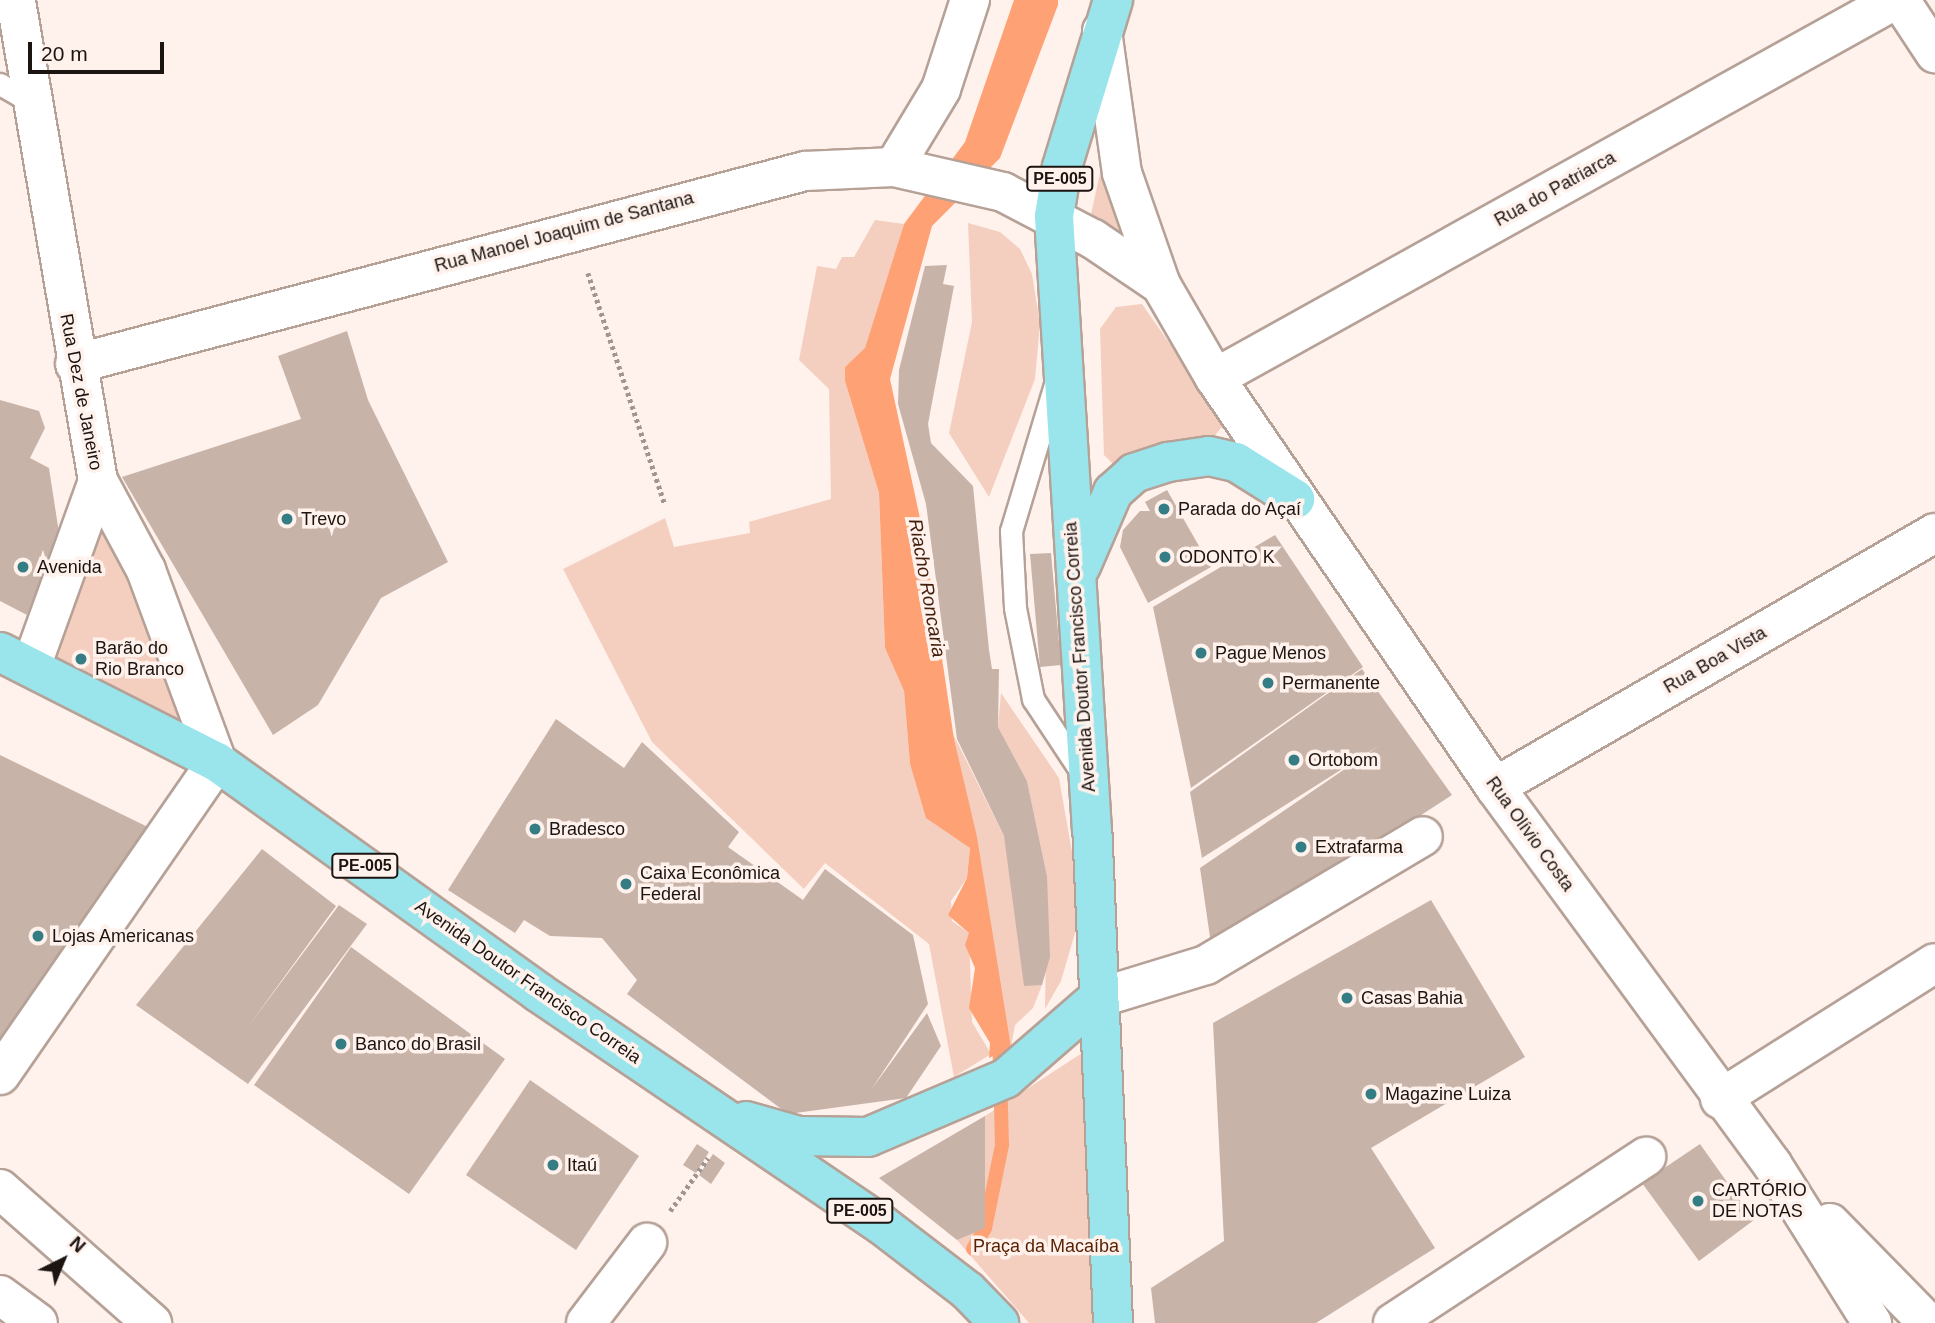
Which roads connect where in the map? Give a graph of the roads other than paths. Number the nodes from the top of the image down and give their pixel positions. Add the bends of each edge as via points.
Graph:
1 (16, 0) edge
2 (970, 0) edge
3 (1897, 0) edge
4 (1107, 15) edge
5 (1935, 53) edge
6 (15, 92) edge
7 (906, 169) junction
8 (1054, 216) junction
9 (1161, 285) junction
10 (75, 364) junction
11 (1062, 365) junction
12 (1215, 378) junction
13 (98, 481) junction
14 (1295, 499) junction
15 (1935, 533) edge
16 (1076, 581) junction
17 (15, 660) edge
18 (217, 762) junction
19 (1088, 783) junction
20 (1495, 787) junction
21 (1423, 836) dead end
22 (1935, 963) edge
23 (1098, 998) junction
24 (0, 1075) edge
25 (1720, 1099) junction
26 (722, 1117) junction
27 (1646, 1157) dead end
28 (1772, 1164) junction
29 (0, 1189) edge
30 (647, 1243) road end
31 (0, 1294) edge
32 (38, 1323) edge
33 (152, 1323) edge
34 (586, 1323) edge
35 (999, 1323) edge
36 (1112, 1323) edge
37 (1392, 1323) edge
38 (1872, 1323) edge
39 (1928, 1323) edge

1 - 6 street, Rua Dez de Janeiro
2 - 7 street via 941,89
3 - 5 street
3 - 12 street, Rua do Patriarca
4 - 8 main road, Avenida Doutor Francisco Correia / PE-005
4 - 9 street via 1122,173
6 - 10 street, Rua Dez de Janeiro
7 - 8 street, Rua Manoel Joaquim de Santana via 1003,192
7 - 10 street, Rua Manoel Joaquim de Santana via 770,178
8 - 9 street
8 - 11 main road, Avenida Doutor Francisco Correia / PE-005
9 - 12 street, Rua Olívio Costa
10 - 13 street, Rua Dez de Janeiro
11 - 16 main road, Avenida Doutor Francisco Correia / PE-005
11 - 19 lane, PE-005 via 1023,473 1011,531 1015,608 1033,699
12 - 14 street, Rua Olívio Costa
13 - 17 street
13 - 18 street, Rua Dez de Janeiro via 146,570
14 - 16 main road via 1236,463 1209,456 1134,473 1097,517
14 - 20 street, Rua Olívio Costa
15 - 20 street, Rua Boa Vista
16 - 19 main road, Avenida Doutor Francisco Correia / PE-005
17 - 18 main road, Avenida Doutor Francisco Correia / PE-005
18 - 24 street
18 - 26 main road, Avenida Doutor Francisco Correia / PE-005
19 - 23 main road, Avenida Doutor Francisco Correia / PE-005
20 - 25 street, Rua Olívio Costa
21 - 23 street via 1206,965
22 - 25 street
23 - 26 main road via 1006,1079 868,1137 799,1136
23 - 36 main road, Avenida Doutor Francisco Correia / PE-005
25 - 28 street, Rua Olívio Costa
26 - 35 main road, Avenida Doutor Francisco Correia / PE-005 via 882,1225 968,1291
27 - 37 street
28 - 38 street, Rua Olívio Costa
28 - 39 street, Rua Olívio Costa
29 - 33 street
30 - 34 street
31 - 32 street

